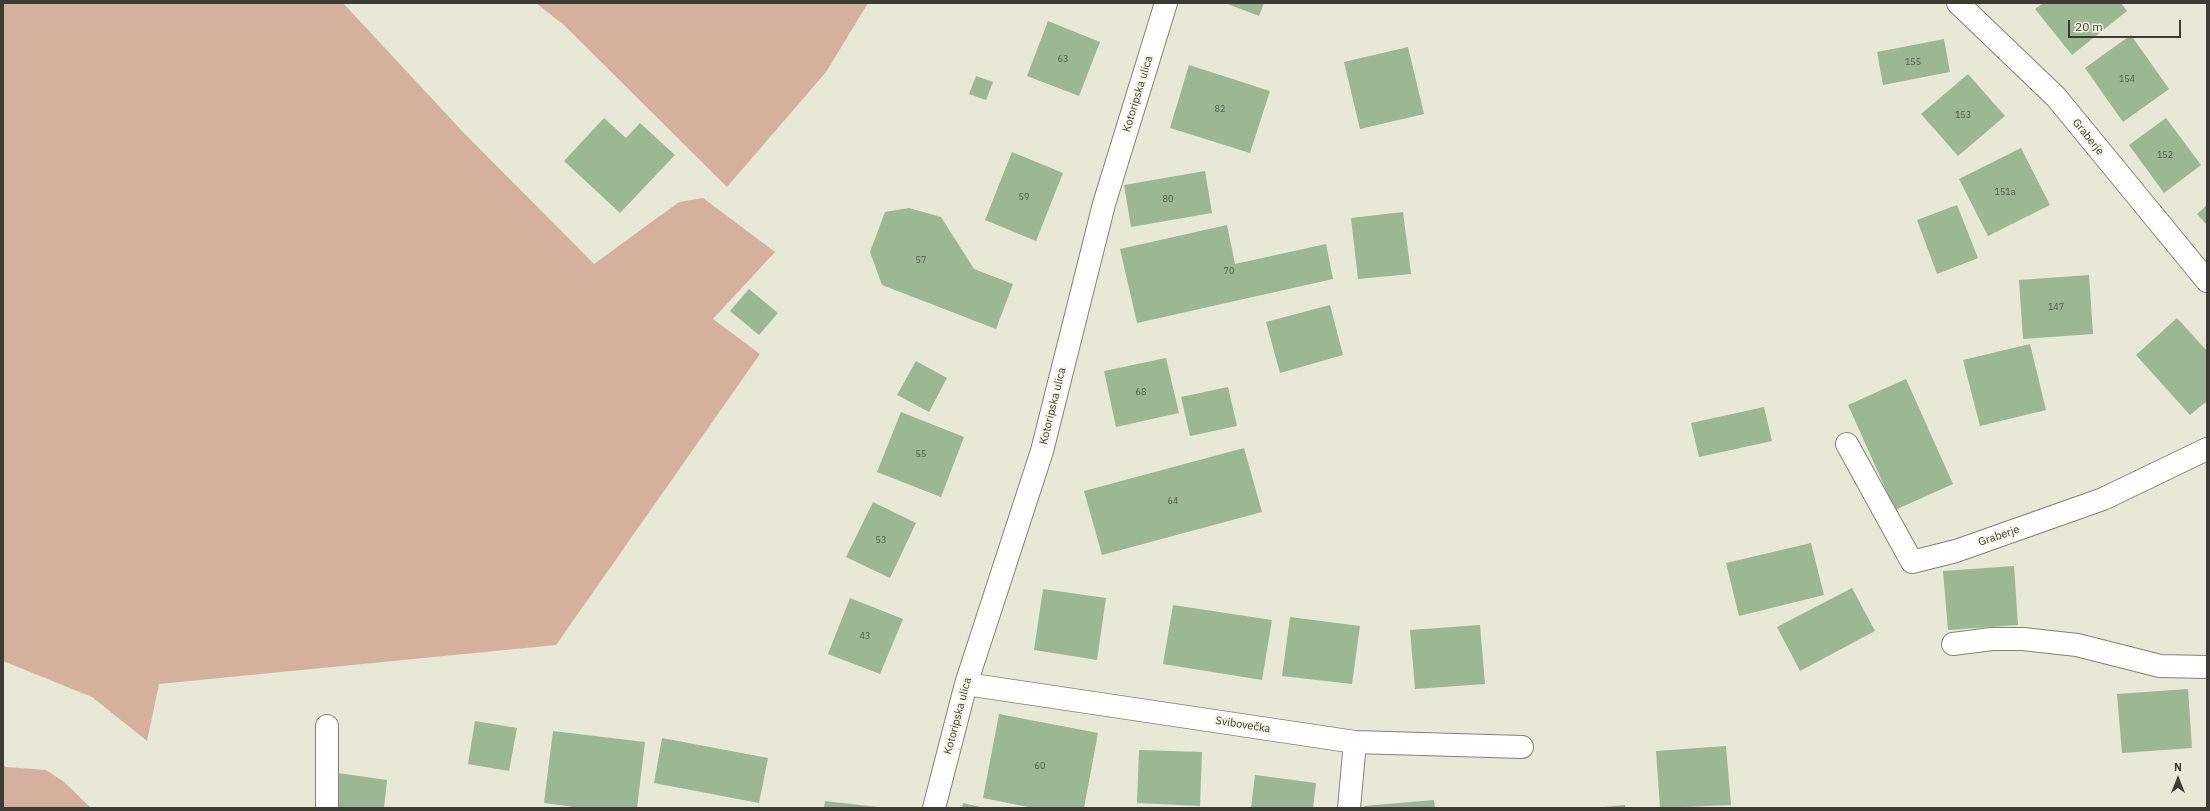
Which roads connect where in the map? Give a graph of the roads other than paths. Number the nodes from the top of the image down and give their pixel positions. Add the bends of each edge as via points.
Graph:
1 (1166, 3) edge
2 (1958, 3) edge
3 (2207, 281) edge
4 (1847, 444) dead end
5 (2207, 449) edge
6 (1953, 644) dead end
7 (2207, 666) edge
8 (966, 684) junction
9 (327, 726) dead end
10 (1355, 742) junction
11 (1522, 747) dead end
12 (327, 808) edge
13 (934, 808) edge
14 (1349, 808) edge

1 - 8 street, Kotoripska ulica via 1104,204 1042,451
2 - 3 street, Graberje via 2056,98
4 - 5 street, Graberje via 1912,562 1956,551 2103,499
6 - 7 street via 1992,639 2024,639 2076,645 2160,666
8 - 10 street, Svibovečka
8 - 13 street, Kotoripska ulica
9 - 12 street
10 - 11 street, Svibovečka
10 - 14 street

